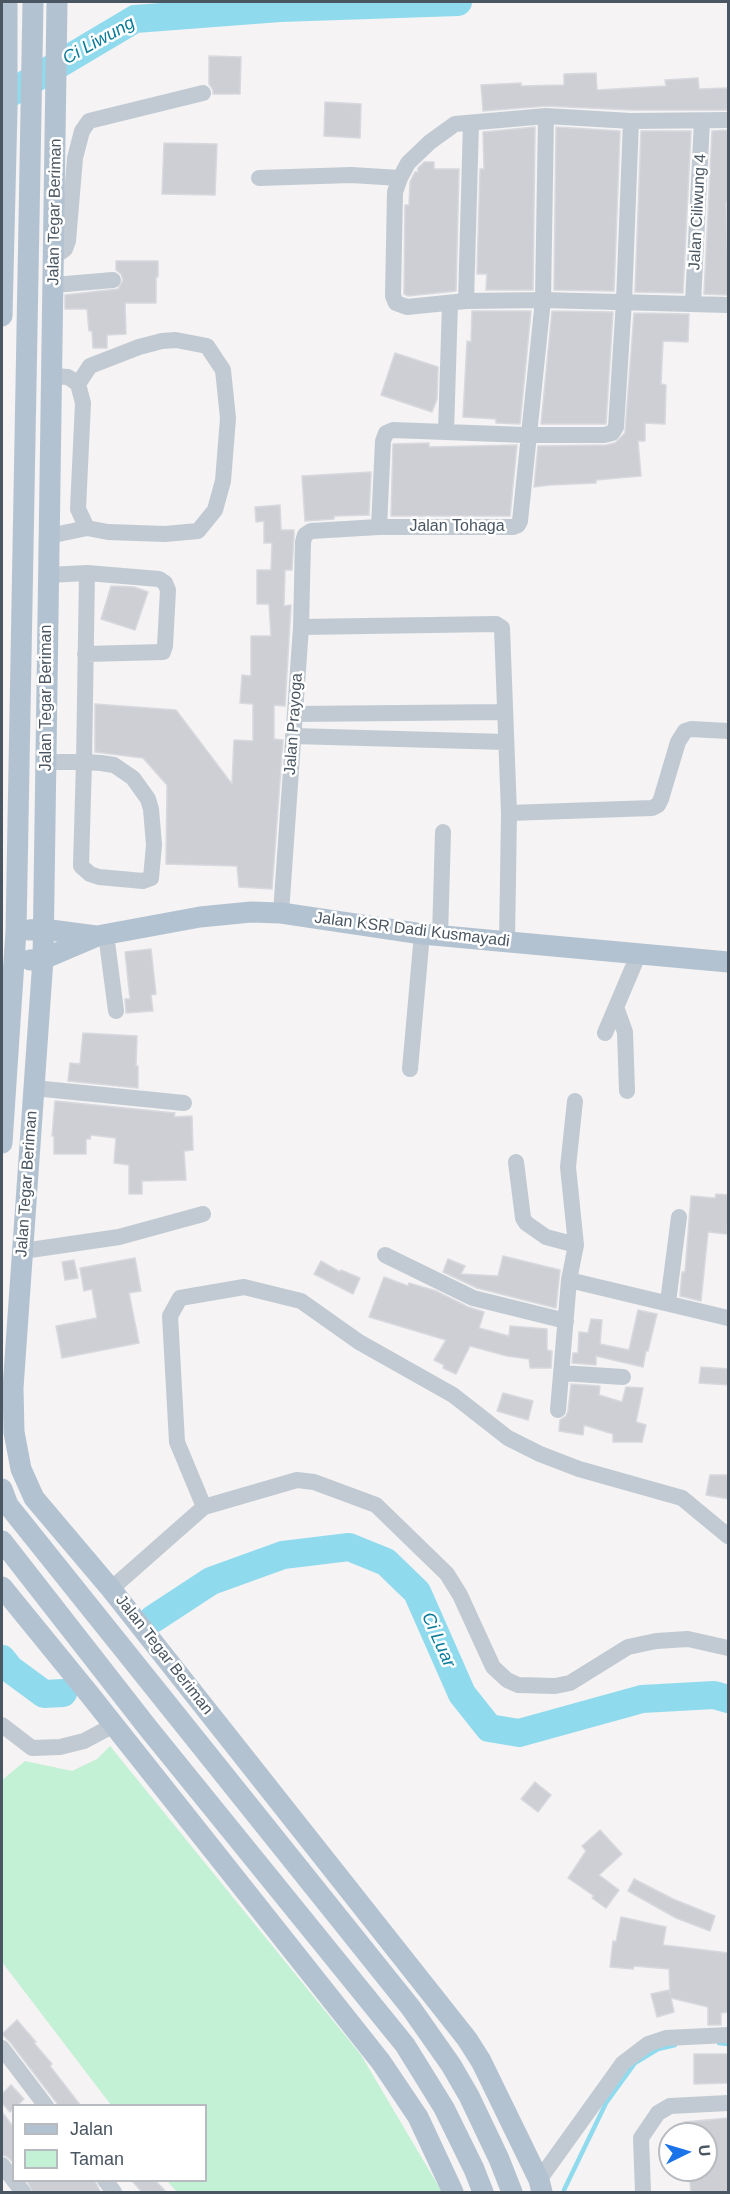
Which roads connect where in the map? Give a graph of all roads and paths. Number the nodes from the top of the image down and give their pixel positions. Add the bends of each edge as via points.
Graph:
1 (7, 2) edge
2 (33, 2) edge
3 (57, 2) edge
4 (203, 93) dead end
5 (546, 116) junction
6 (729, 120) edge
7 (631, 121) junction
8 (702, 121) junction
9 (471, 123) junction
10 (259, 178) dead end
11 (400, 178) junction
12 (54, 247) junction
13 (113, 280) dead end
14 (54, 285) junction
15 (543, 300) junction
16 (624, 301) junction
17 (458, 302) junction
18 (693, 303) junction
19 (729, 305) edge
20 (2, 316) edge
21 (52, 376) junction
22 (78, 384) junction
23 (446, 432) junction
24 (530, 435) junction
25 (379, 527) junction
26 (87, 528) junction
27 (305, 535) joint
28 (49, 536) junction
29 (87, 573) junction
30 (48, 575) junction
31 (301, 627) junction
32 (85, 654) junction
33 (506, 712) junction
34 (295, 714) junction
35 (729, 731) edge
36 (293, 736) junction
37 (507, 741) junction
38 (47, 762) junction
39 (84, 762) junction
40 (508, 813) junction
41 (443, 832) dead end
42 (281, 913) junction
43 (43, 928) junction
44 (9, 932) edge
45 (102, 935) junction
46 (431, 935) junction
47 (507, 942) junction
48 (639, 952) junction
49 (43, 959) junction
50 (8, 962) edge
51 (729, 962) edge
52 (616, 1007) junction
53 (116, 1011) dead end
54 (605, 1033) dead end
55 (410, 1069) dead end
56 (34, 1088) junction
57 (627, 1091) dead end
58 (575, 1101) dead end
59 (184, 1103) dead end
60 (2, 1143) edge
61 (516, 1162) dead end
62 (203, 1214) dead end
63 (679, 1217) dead end
64 (576, 1245) junction
65 (23, 1251) junction
66 (385, 1255) dead end
67 (569, 1280) junction
68 (668, 1302) junction
69 (729, 1318) edge
70 (566, 1321) junction
71 (561, 1373) junction
72 (623, 1377) dead end
73 (558, 1410) dead end
74 (2, 1490) edge
75 (204, 1507) junction
76 (729, 1536) edge
77 (2, 1541) edge
78 (2, 1587) edge
79 (111, 1589) junction
80 (729, 1648) edge
81 (172, 1710) junction
82 (3, 1723) edge
83 (114, 1725) junction
84 (148, 1728) junction
85 (328, 1905) junction
86 (366, 1912) junction
87 (336, 1961) junction
88 (304, 1967) junction
89 (729, 2035) edge
90 (2, 2048) edge
91 (8, 2069) edge
92 (729, 2103) edge
93 (44, 2104) edge
94 (2, 2165) edge
95 (12, 2178) edge
96 (541, 2186) edge
97 (453, 2193) edge
98 (483, 2193) edge
99 (512, 2193) edge
100 (643, 2193) edge

1 - 20 main road
2 - 44 main road, Jalan Tegar Beriman
3 - 12 main road, Jalan Tegar Beriman
4 - 12 street via 89,121 82,131 75,158 68,241 62,253
5 - 7 street
5 - 9 street
5 - 15 street
6 - 8 street
7 - 8 street
7 - 16 street
8 - 18 street, Jalan Ciliwung 4
9 - 11 street via 455,124 430,142 408,163
9 - 17 street
10 - 11 street
11 - 17 street via 395,192 396,303 407,307
12 - 14 main road, Jalan Tegar Beriman
13 - 14 street
14 - 21 main road, Jalan Tegar Beriman
15 - 16 street
15 - 17 street
15 - 24 street
16 - 18 street
16 - 24 street via 616,427 612,433
17 - 23 street
18 - 19 street
21 - 22 street via 68,377
21 - 28 main road, Jalan Tegar Beriman
22 - 26 street via 83,403 78,509
22 - 26 street via 90,366 139,347 176,340 207,346 223,370 228,418 223,481 215,510 198,531 165,534
23 - 24 street
23 - 25 street via 386,433
24 - 25 street, Jalan Tohaga via 518,525
25 - 27 street, Jalan Tohaga via 311,531
26 - 28 street
27 - 31 street, Jalan Prayoga
28 - 30 main road, Jalan Tegar Beriman
29 - 30 street
29 - 32 street
29 - 32 street via 159,579 168,590 163,652
30 - 38 main road, Jalan Tegar Beriman
31 - 33 street via 499,624 503,634
31 - 34 street, Jalan Prayoga
32 - 39 street
33 - 34 street
33 - 37 street
34 - 36 street, Jalan Prayoga
35 - 40 street via 685,731 658,806
36 - 37 street
36 - 42 street, Jalan Prayoga
37 - 40 street
38 - 39 street
38 - 43 main road, Jalan Tegar Beriman
39 - 39 street via 81,866 99,877 152,878 154,845 148,799 133,778 114,765
40 - 47 street
41 - 46 street
42 - 45 main road, Jalan KSR Dadi Kusmayadi via 200,917
42 - 46 main road, Jalan KSR Dadi Kusmayadi
43 - 44 main road, Jalan KSR Dadi Kusmayadi
43 - 45 main road, Jalan KSR Dadi Kusmayadi
43 - 49 main road, Jalan Tegar Beriman
44 - 50 main road, Jalan Tegar Beriman
45 - 49 main road, Jalan KSR Dadi Kusmayadi
45 - 53 street
46 - 47 main road, Jalan KSR Dadi Kusmayadi
46 - 55 street
47 - 48 main road, Jalan KSR Dadi Kusmayadi
48 - 51 main road, Jalan KSR Dadi Kusmayadi
48 - 52 street
49 - 50 main road, Jalan KSR Dadi Kusmayadi
49 - 56 main road, Jalan Tegar Beriman
50 - 60 main road, Jalan Tegar Beriman
52 - 54 street
52 - 57 street via 625,1032
56 - 59 street
56 - 65 main road, Jalan Tegar Beriman
58 - 64 street via 568,1167
61 - 64 street via 522,1218 546,1237
62 - 65 street via 119,1237
63 - 68 street
64 - 67 street
65 - 79 main road, Jalan Tegar Beriman via 13,1388 14,1432 21,1469 34,1498
66 - 70 street via 473,1298
67 - 68 street
67 - 70 street
68 - 69 street
70 - 71 street
71 - 72 street
71 - 73 street
74 - 81 main road, Jalan Tegar Beriman via 8,1505
75 - 76 street via 177,1442 170,1316 180,1298 244,1287 301,1301 359,1342 453,1395 508,1438 579,1469 682,1498
75 - 79 street
75 - 80 street via 297,1480 314,1482 376,1505 447,1574 493,1667 518,1686 570,1683 628,1647 656,1641 688,1639
77 - 84 main road
78 - 83 main road
79 - 86 main road, Jalan Tegar Beriman
81 - 84 main road
81 - 85 main road, Jalan Tegar Beriman
82 - 83 street via 33,1748 84,1741
83 - 88 main road
84 - 87 main road
85 - 86 main road
85 - 99 main road, Jalan Tegar Beriman via 411,2008 451,2066 494,2148
86 - 96 main road, Jalan Tegar Beriman via 467,2039
87 - 88 main road
87 - 98 main road via 424,2074
88 - 97 main road via 381,2062 418,2117
89 - 96 street via 666,2038 648,2044 623,2063
90 - 91 street
91 - 93 street
92 - 100 street via 670,2106 658,2113 641,2138
94 - 95 street

